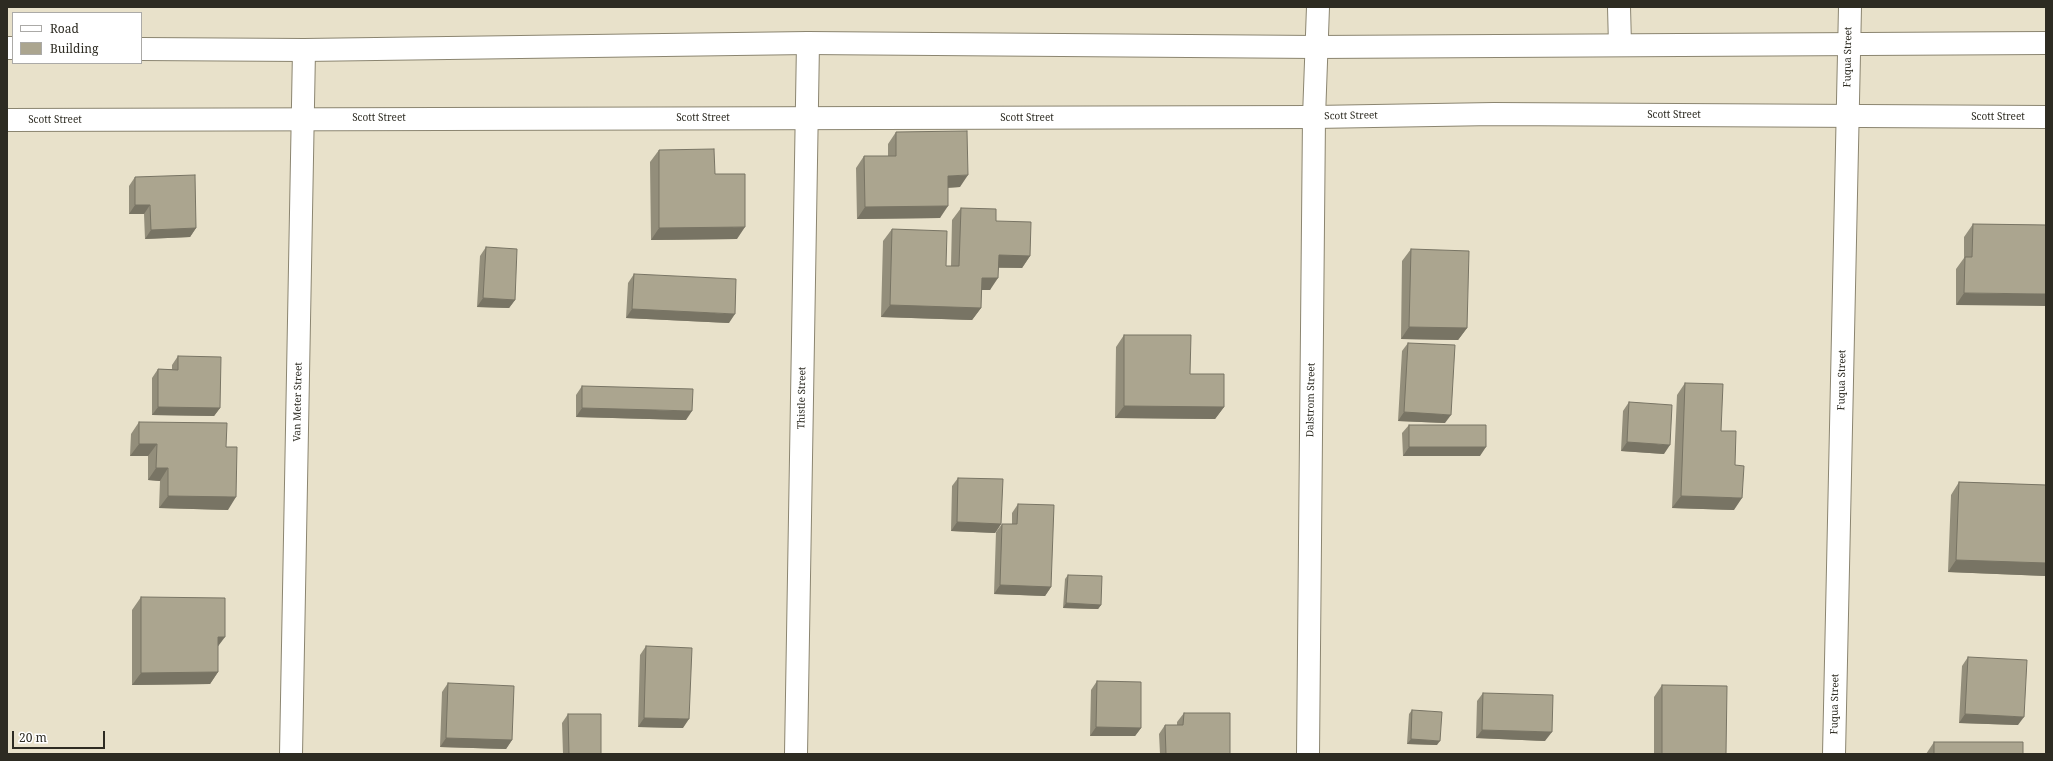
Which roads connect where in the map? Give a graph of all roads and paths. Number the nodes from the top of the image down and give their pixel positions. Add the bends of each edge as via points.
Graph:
1 (1318, 7) edge
2 (1619, 7) edge
3 (1850, 7) edge
4 (808, 43) junction
5 (2046, 43) edge
6 (1849, 44) junction
7 (1620, 45) junction
8 (1316, 46) junction
9 (142, 49) edge
10 (304, 50) junction
11 (1847, 116) junction
12 (1314, 117) junction
13 (2046, 117) edge
14 (304, 118) junction
15 (807, 118) junction
16 (7, 120) edge
17 (291, 754) edge
18 (796, 754) edge
19 (1308, 754) edge
20 (1834, 754) edge

1 - 8 main road, Dalstrom Street
2 - 7 main road
3 - 6 main road, Fuqua Street
4 - 8 main road
4 - 10 main road
4 - 15 main road, Thistle Street
5 - 6 main road
6 - 7 main road
6 - 11 main road, Fuqua Street
7 - 8 main road
8 - 12 main road, Dalstrom Street
9 - 10 main road
10 - 14 main road, Van Meter Street
11 - 12 main road, Scott Street via 1494,114
11 - 13 main road, Scott Street
11 - 20 main road, Fuqua Street
12 - 15 main road, Scott Street
12 - 19 main road, Dalstrom Street
14 - 15 main road, Scott Street
14 - 16 main road, Scott Street
14 - 17 main road, Van Meter Street
15 - 18 main road, Thistle Street

